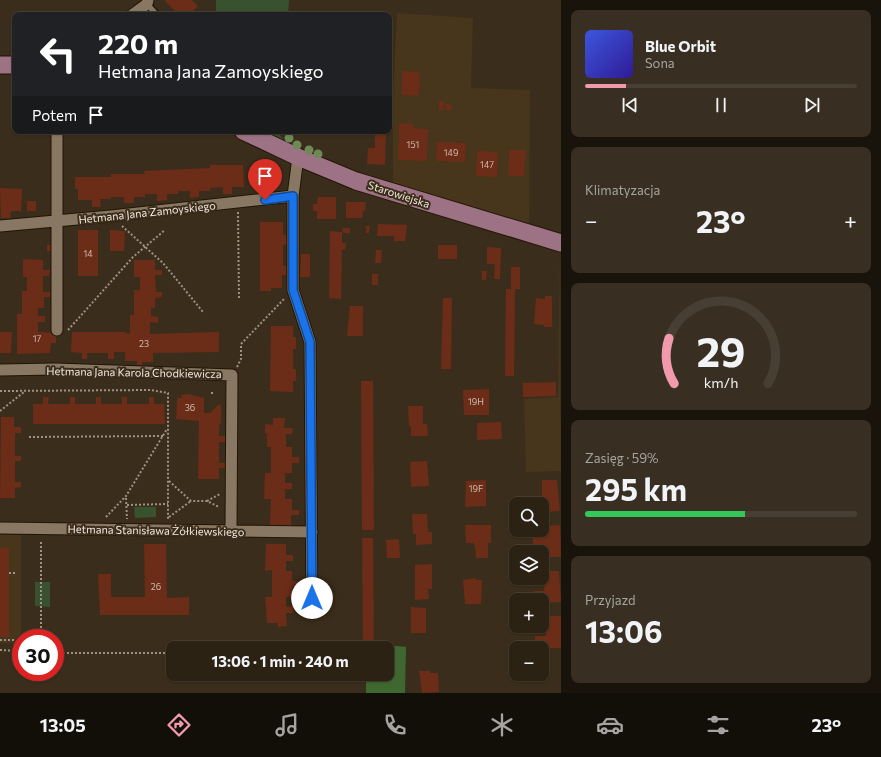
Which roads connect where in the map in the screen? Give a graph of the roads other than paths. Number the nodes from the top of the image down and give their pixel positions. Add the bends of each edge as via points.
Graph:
1 (147, 2) edge
2 (135, 12) edge
3 (155, 12) edge
4 (0, 65) edge
5 (12, 65) edge
6 (57, 134) edge
7 (249, 134) edge
8 (298, 157) junction
9 (293, 196) junction
10 (58, 220) junction
11 (0, 226) edge
12 (561, 243) edge
13 (57, 330) road end
14 (0, 370) edge
15 (0, 528) edge
16 (231, 530) junction
17 (312, 532) junction
18 (312, 613) dead end

1 - 2 street
1 - 3 lane
4 - 5 main road
6 - 10 street
7 - 8 main road, Starowiejska
8 - 9 street
8 - 12 main road, Starowiejska via 356,181
9 - 10 street, Hetmana Jana Zamoyskiego
9 - 17 street via 293,290 310,342
10 - 11 street, Hetmana Jana Zamoyskiego
10 - 13 street
14 - 16 street, Hetmana Jana Karola Chodkiewicza via 56,369 232,375
15 - 16 street, Hetmana Stanisława Żółkiewskiego
16 - 17 street, Hetmana Stanisława Żółkiewskiego
17 - 18 street

